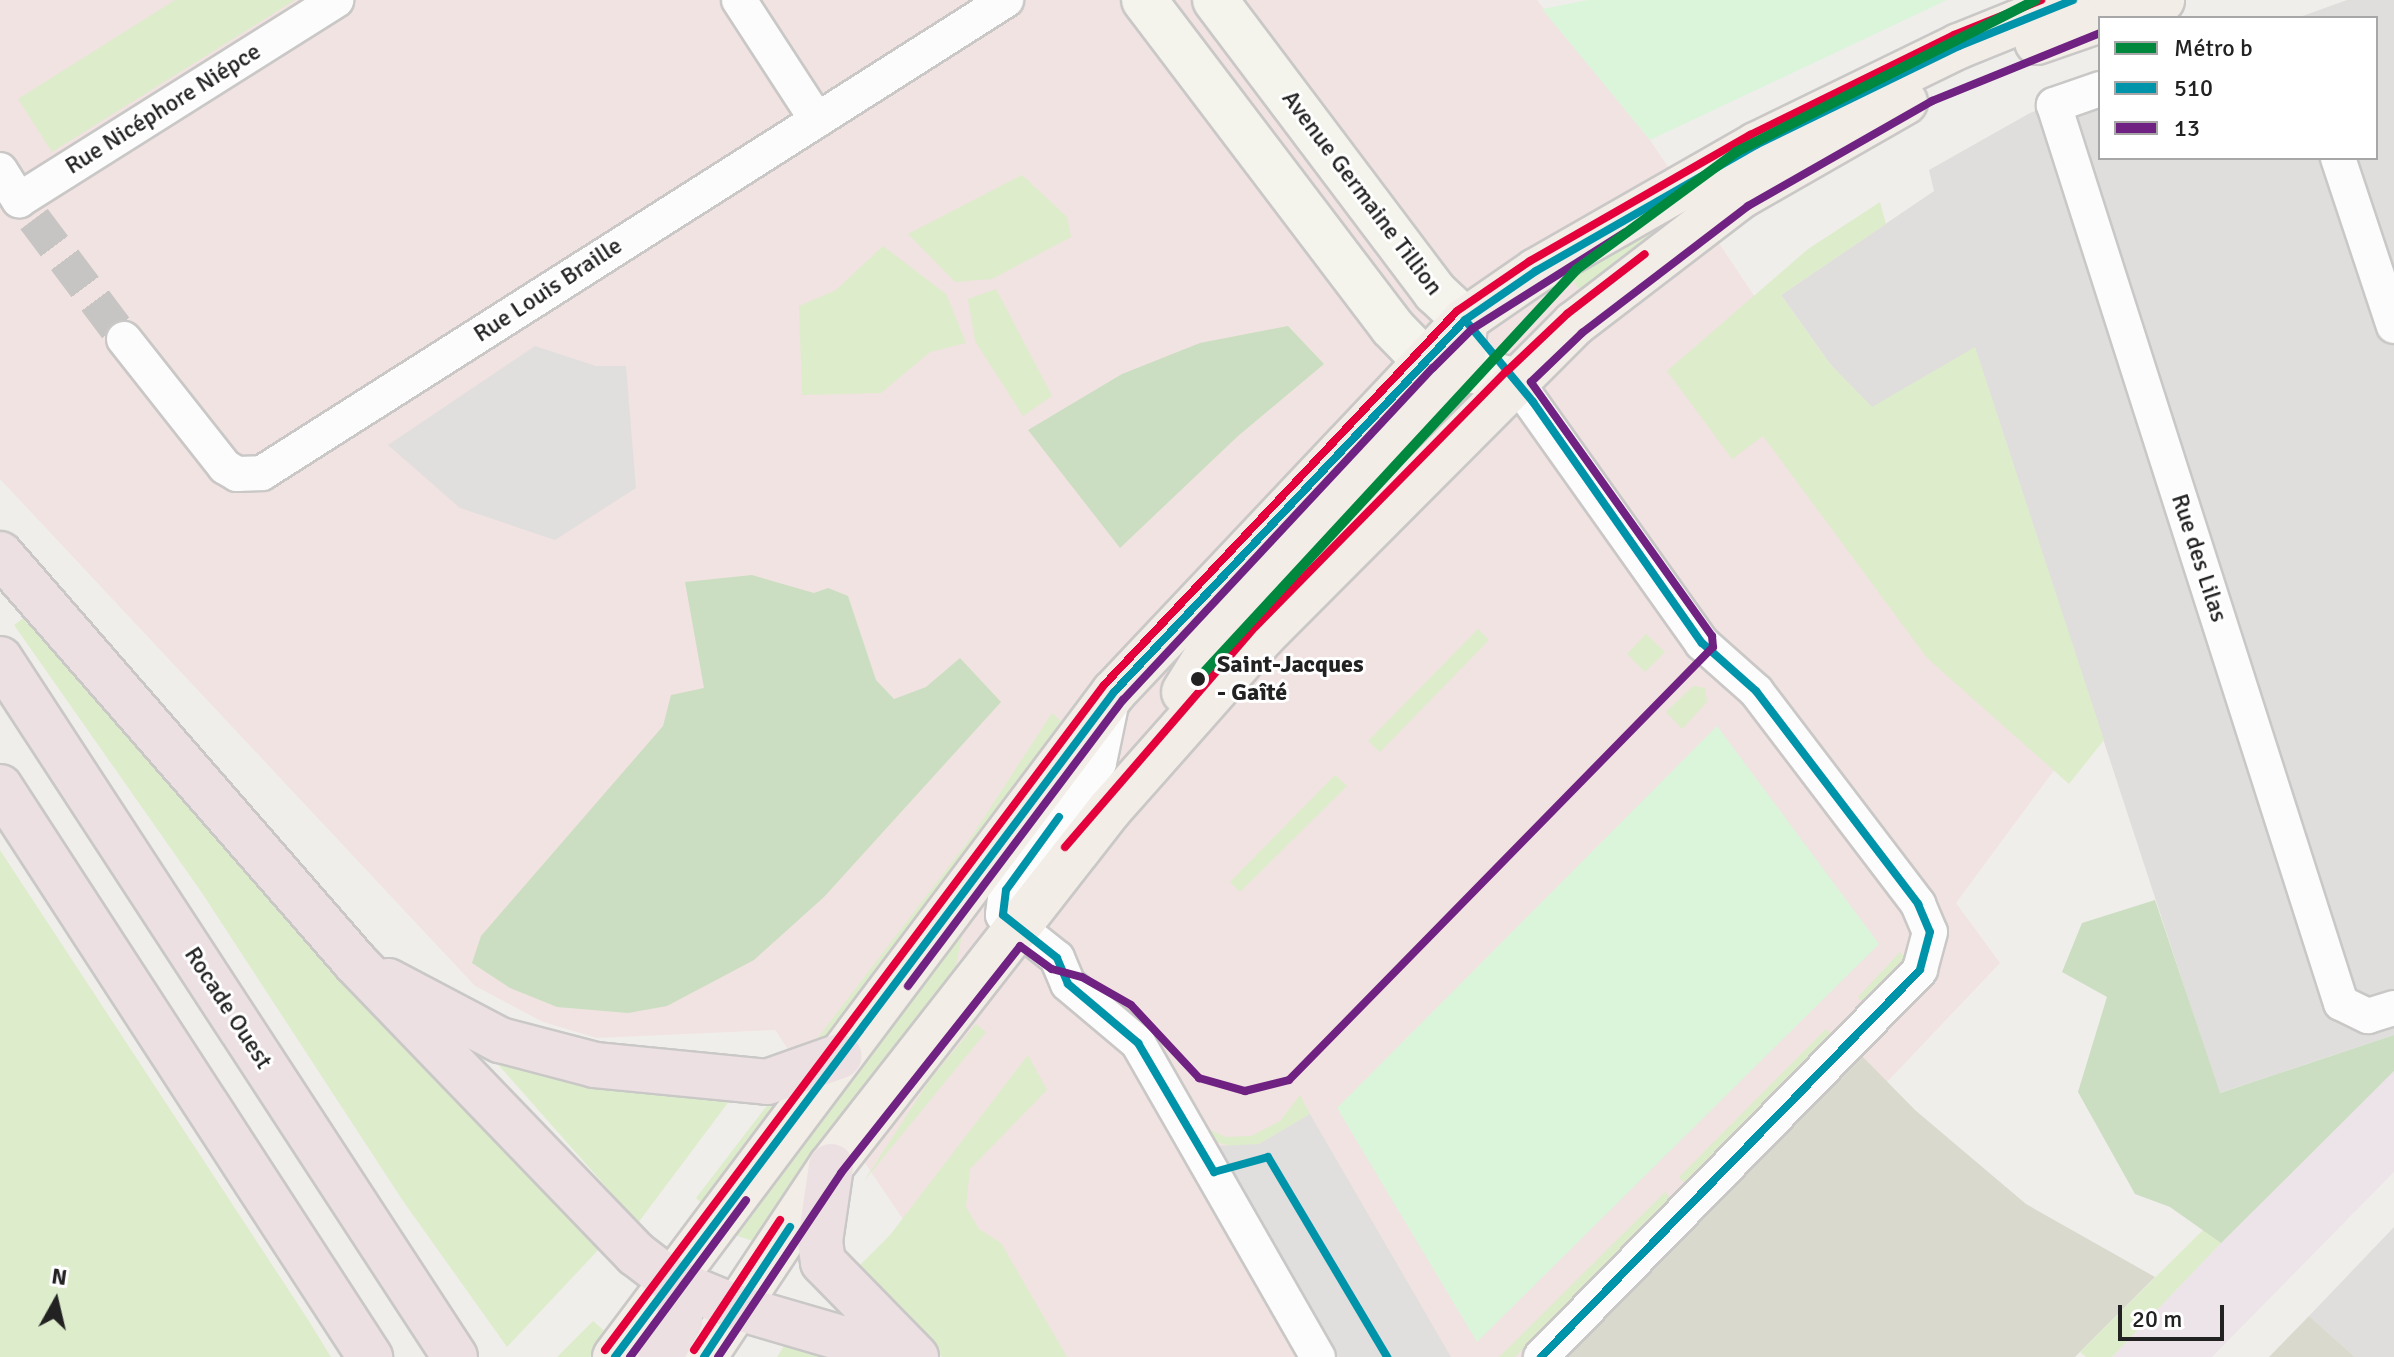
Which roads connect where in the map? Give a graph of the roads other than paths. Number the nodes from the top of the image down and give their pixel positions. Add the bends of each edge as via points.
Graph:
1 (336, 0) edge
2 (739, 0) edge
3 (1006, 0) edge
4 (1144, 0) edge
5 (1215, 0) edge
6 (2073, 0) edge
7 (2162, 0) edge
8 (2113, 16) edge
9 (2098, 21) edge
10 (2098, 90) edge
11 (817, 120) junction
12 (2339, 160) edge
13 (0, 170) edge
14 (1465, 320) junction
15 (2394, 326) edge
16 (124, 339) tunnel mouth
17 (1443, 364) junction
18 (1515, 380) junction
19 (0, 554) edge
20 (0, 659) edge
21 (1114, 692) junction
22 (0, 787) edge
23 (1110, 809) junction
24 (1018, 929) junction
25 (355, 962) junction
26 (2394, 1008) edge
27 (840, 1056) junction
28 (831, 1166) junction
29 (670, 1280) junction
30 (735, 1307) junction
31 (370, 1357) edge
32 (455, 1357) edge
33 (615, 1357) edge
34 (660, 1357) edge
35 (704, 1357) edge
36 (876, 1357) edge
37 (916, 1357) edge
38 (1318, 1357) edge
39 (1541, 1357) edge

1 - 13 street, Rue Nicéphore Niépce via 26,210
2 - 11 street
3 - 11 street, Rue Louis Braille
4 - 17 street via 1392,327
5 - 14 street, Avenue Germaine Tillion via 1435,292
6 - 14 main road via 1959,46 1756,145 1536,271
7 - 8 main road
9 - 18 main road via 1927,90 1741,196 1574,324
10 - 26 street, Rue des Lilas via 2054,105 2341,1003 2368,1016
11 - 16 street, Rue Louis Braille via 262,473 237,474 225,467
12 - 15 street
14 - 17 main road
14 - 18 main road, Avenue Germaine Tillion
17 - 18 street
17 - 21 main road
17 - 23 main road via 1229,620
18 - 23 main road via 1265,634
18 - 39 street via 1702,643 1744,677 1918,904 1930,945 1920,970 1868,1026
19 - 25 highway
20 - 32 highway, Rocade Ouest
21 - 24 street via 1099,763 1006,890 1003,915
21 - 27 main road
22 - 31 highway
23 - 24 main road
24 - 28 main road
24 - 38 street via 1057,958 1068,984 1138,1043
25 - 27 highway via 500,1040 595,1065 767,1082
25 - 29 highway via 636,1254
27 - 29 main road
28 - 30 main road
28 - 37 highway via 820,1241 823,1262
29 - 30 highway
29 - 33 main road
29 - 34 highway via 679,1291 680,1321
30 - 35 main road
30 - 36 highway via 858,1343

